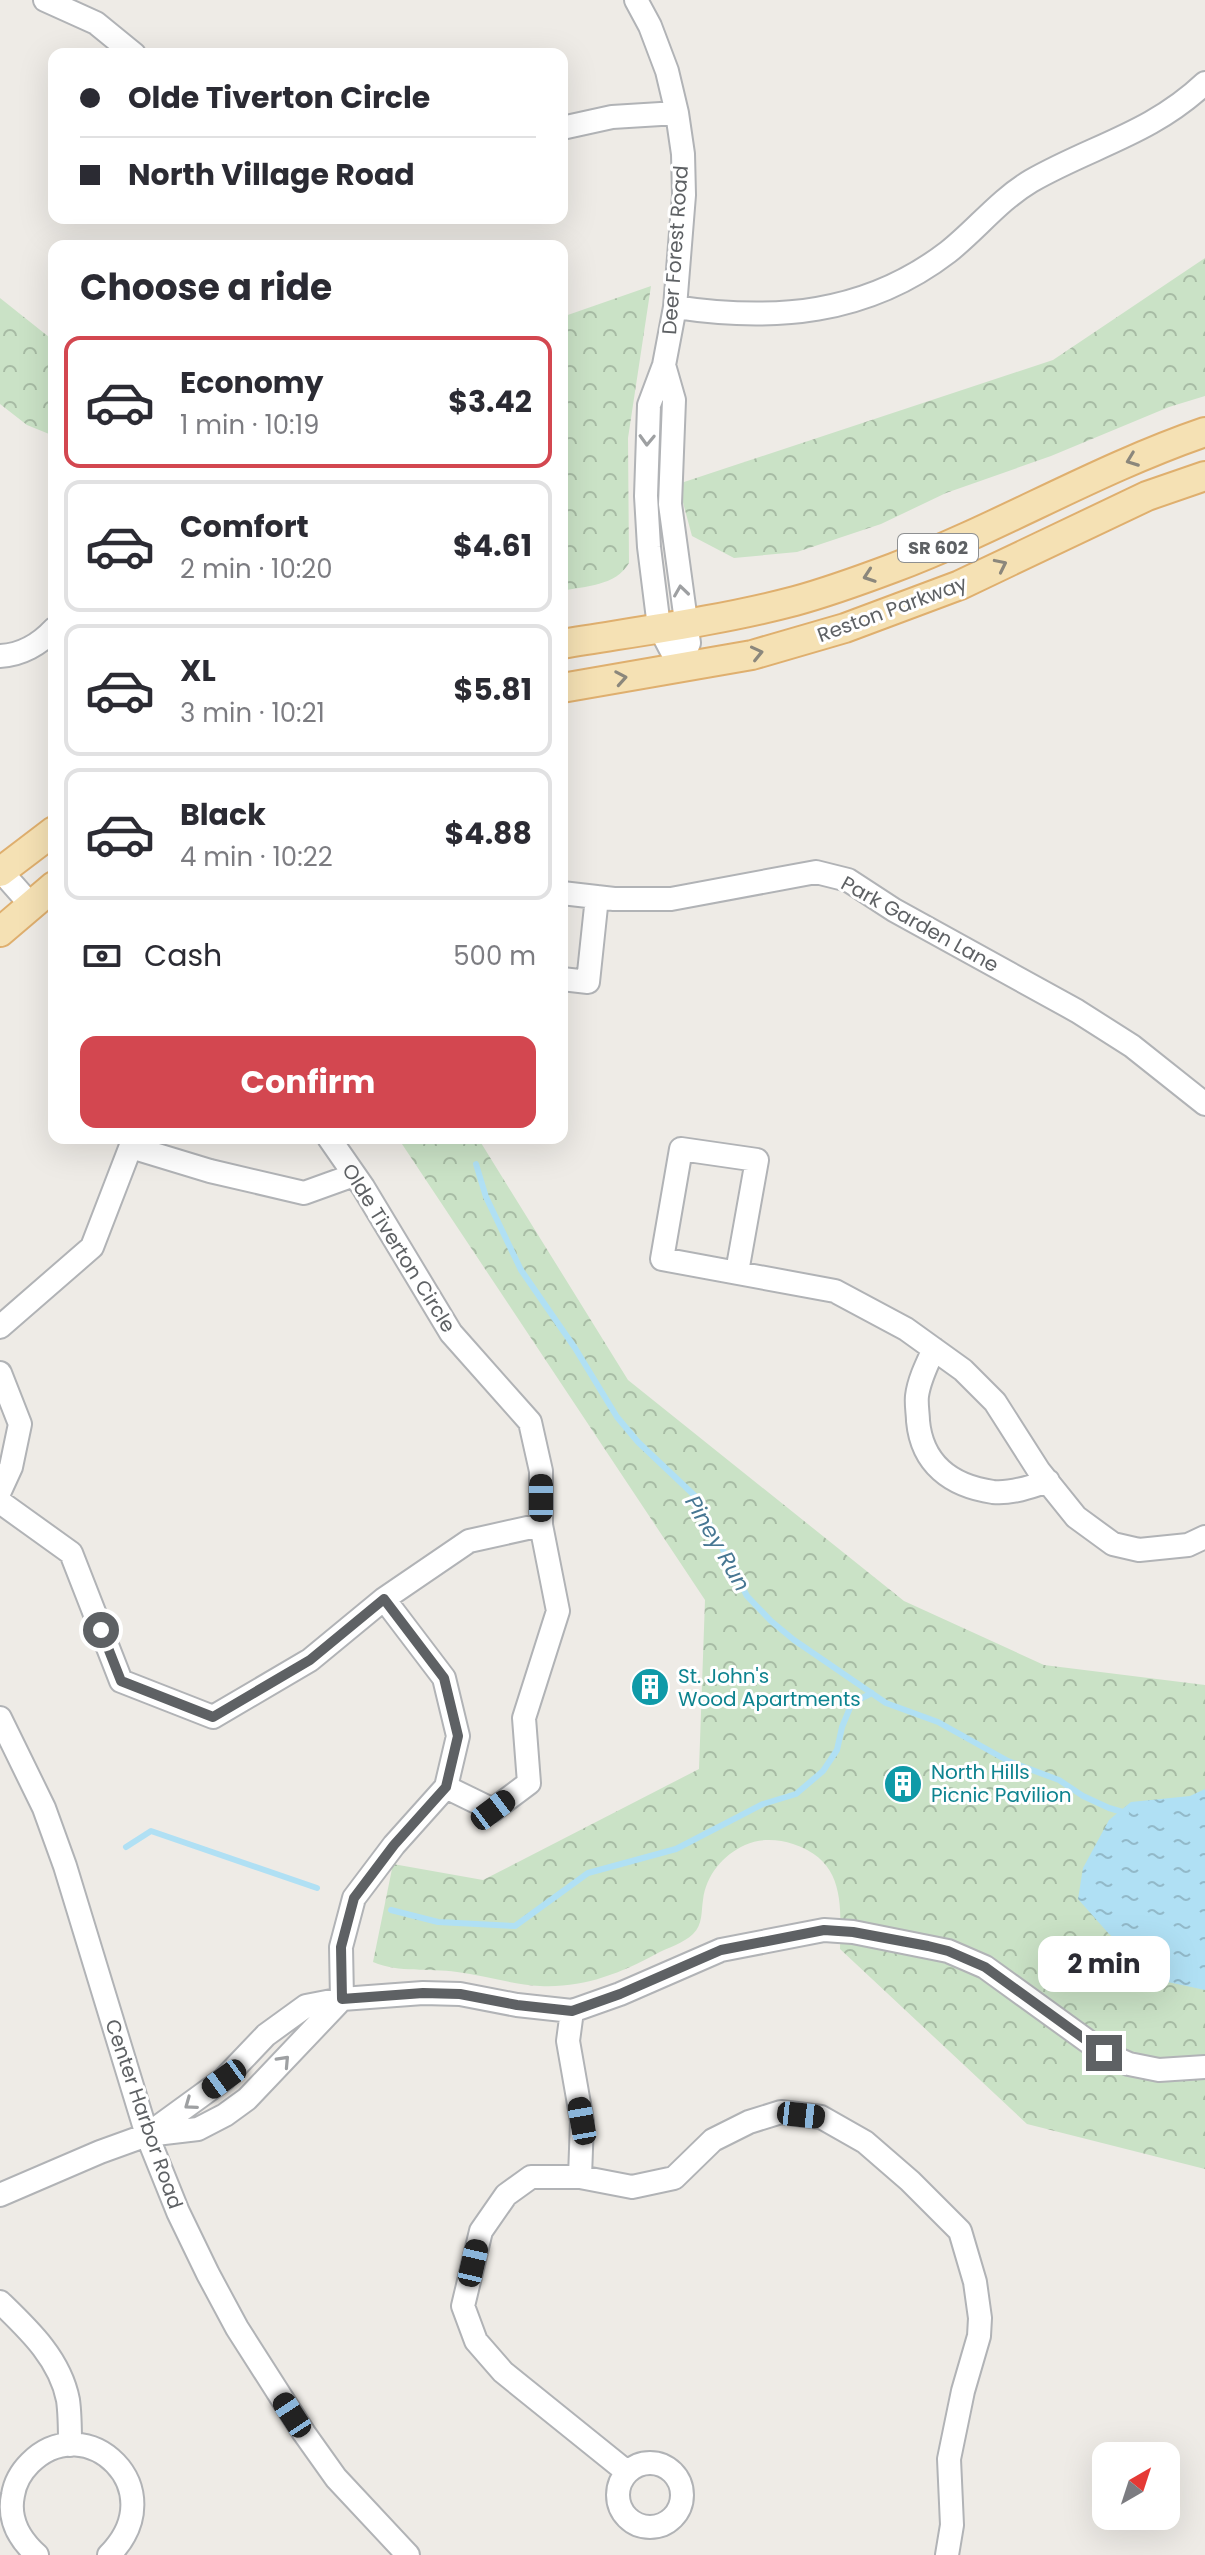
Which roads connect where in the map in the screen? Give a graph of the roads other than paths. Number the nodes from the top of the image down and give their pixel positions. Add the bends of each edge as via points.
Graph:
1 (45, 0) edge
2 (636, 0) edge
3 (127, 48) edge
4 (1205, 83) edge
5 (677, 113) junction
6 (568, 127) edge
7 (675, 307) junction
8 (1205, 432) edge
9 (1205, 476) edge
10 (673, 626) junction
11 (48, 635) edge
12 (568, 643) edge
13 (0, 656) edge
14 (680, 667) junction
15 (568, 687) edge
16 (48, 835) edge
17 (0, 871) edge
18 (48, 891) edge
19 (568, 894) edge
20 (597, 897) junction
21 (31, 905) junction
22 (0, 932) edge
23 (568, 980) edge
24 (1205, 1104) edge
25 (132, 1144) edge
26 (135, 1144) edge
27 (333, 1144) edge
28 (354, 1175) junction
29 (737, 1272) junction
30 (0, 1327) edge
31 (934, 1349) junction
32 (0, 1373) edge
33 (1048, 1481) junction
34 (0, 1491) edge
35 (0, 1502) edge
36 (541, 1525) junction
37 (1205, 1537) edge
38 (384, 1599) junction
39 (0, 1718) edge
40 (446, 1787) junction
41 (342, 1999) junction
42 (572, 2011) junction
43 (1205, 2067) edge
44 (147, 2135) junction
45 (580, 2177) junction
46 (0, 2195) edge
47 (0, 2302) edge
48 (70, 2445) junction
49 (627, 2472) dead end
50 (6, 2515) edge
51 (37, 2555) edge
52 (109, 2555) edge
53 (408, 2555) edge
54 (947, 2555) edge

1 - 3 street via 96,23
2 - 5 street, Deer Forest Road via 650,26
4 - 7 street via 1156,122 1025,185 932,265 897,285 864,298 788,313 746,315
5 - 6 street via 612,117
5 - 7 street, Deer Forest Road via 684,195
7 - 10 street, Deer Forest Road via 664,365 674,400
8 -> 10 main road, Reston Parkway / SR 602 via 1111,468 895,567 796,600
14 -> 9 main road, Reston Parkway / SR 602 via 789,646 915,604 1147,496
10 - 12 main road, Reston Parkway / SR 602
10 - 14 street, Deer Forest Road via 689,643
11 - 13 street via 27,650
15 -> 14 main road, Reston Parkway / SR 602
16 - 17 main road
17 - 21 street
18 - 21 main road
19 - 20 street, Park Garden Lane
20 - 23 street via 588,982
20 - 24 street, Park Garden Lane via 671,899 816,872 848,880 1077,1011 1132,1046
21 - 22 main road
25 - 30 street via 92,1247
26 - 28 street via 210,1171 304,1193
27 - 28 street, Olde Tiverton Circle
28 - 36 street, Olde Tiverton Circle via 451,1333 530,1422 541,1471
29 - 29 street via 662,1259 681,1149 757,1160
29 - 31 street via 835,1291
31 - 33 street via 995,1402
31 - 33 street via 916,1398 920,1440 935,1467 960,1483 995,1493
32 - 34 street via 20,1424
33 - 37 street via 1076,1517 1113,1544 1139,1550 1188,1545
35 - 38 street via 71,1553 121,1681 213,1717 310,1660
36 - 38 street via 469,1541
36 - 40 street, Olde Tiverton Circle via 558,1611 524,1718 529,1783 493,1810
38 - 40 street via 444,1678 458,1736
39 - 44 street, Center Harbor Road via 44,1808 65,1866
40 - 41 street via 354,1898 341,1947
41 - 42 street via 460,1994
41 -> 44 street via 306,2006 287,2018 224,2079
44 -> 41 street via 198,2129 225,2115 247,2099
42 - 43 street via 721,1950 794,1934 839,1931 908,1941 985,1967 1104,2053 1129,2064 1159,2070
42 - 45 street via 568,2041 582,2121
44 - 46 street
44 - 53 street, Center Harbor Road via 208,2274 268,2380 336,2478
45 - 49 street via 531,2177 506,2195 481,2231 463,2306 476,2341 503,2372
45 - 54 street via 632,2187 674,2178 713,2140 749,2122 781,2112 821,2117 865,2142 960,2231 980,2318 949,2459 952,2525
47 - 48 street via 52,2359 68,2401
48 - 50 street via 53,2448 24,2469
48 - 52 street via 104,2454 129,2483 132,2520
50 - 51 street

